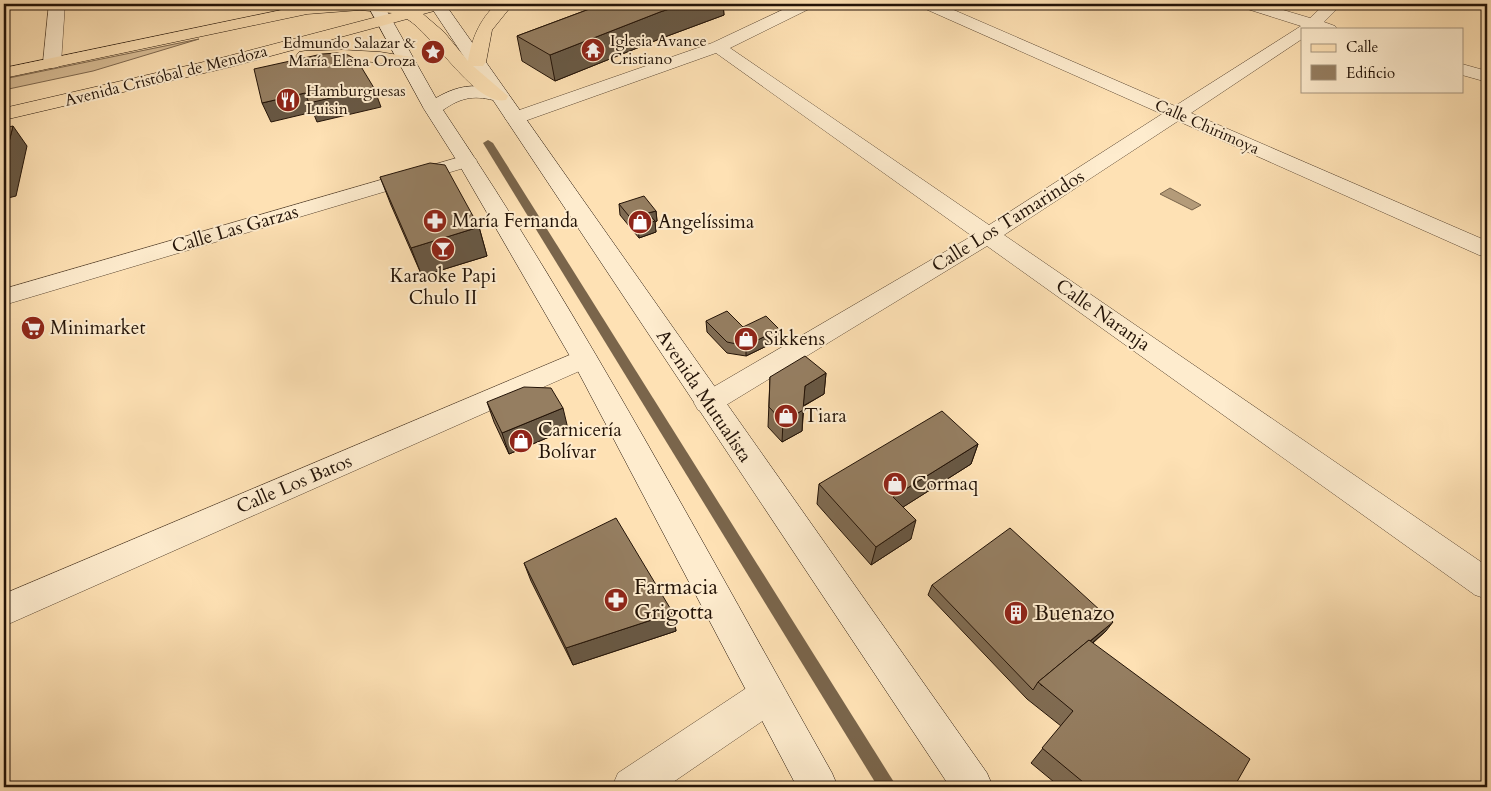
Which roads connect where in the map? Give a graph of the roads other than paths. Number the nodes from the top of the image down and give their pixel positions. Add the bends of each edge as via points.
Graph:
1 (56, 4) edge
2 (329, 4) edge
3 (439, 4) edge
4 (505, 4) edge
5 (807, 4) edge
6 (927, 4) edge
7 (1247, 4) edge
8 (1334, 4) edge
9 (292, 8) edge
10 (380, 8) edge
11 (410, 13) junction
12 (1313, 28) edge
13 (1301, 36) edge
14 (718, 46) junction
15 (187, 52) dead end
16 (405, 61) junction
17 (477, 62) junction
18 (52, 63) junction
19 (224, 63) junction
20 (1464, 70) edge
21 (4, 73) edge
22 (1487, 77) edge
23 (507, 107) junction
24 (433, 109) junction
25 (4, 114) edge
26 (1176, 114) junction
27 (467, 161) junction
28 (989, 235) junction
29 (1487, 250) edge
30 (4, 297) edge
31 (584, 358) junction
32 (708, 402) junction
33 (1487, 584) edge
34 (4, 610) edge
35 (767, 696) junction
36 (632, 787) edge
37 (818, 787) edge
38 (973, 787) edge

1 - 18 street
2 - 9 main road, Avenida Cristóbal de Mendoza
3 - 11 main road
3 - 17 street, Avenida Mutualista
4 - 17 main road via 490,18 480,36
5 - 14 street
6 - 26 street, Calle Chirimoya
7 - 12 street
8 - 12 street, Calle Los Tamarindos
9 - 10 main road
9 - 18 main road, Avenida Cristóbal de Mendoza via 256,21
10 - 11 main road
10 - 15 main road, Avenida Cristóbal de Mendoza
10 - 16 street
10 - 19 main road, Avenida Cristóbal de Mendoza
11 - 23 main road via 424,23
13 - 26 street, Calle Los Tamarindos
14 - 23 street
14 - 28 street, Calle Naranja
16 - 19 main road via 350,54
16 - 24 street
17 - 23 street, Avenida Mutualista
18 - 21 main road, Avenida Cristóbal de Mendoza
19 - 25 main road, Avenida Cristóbal de Mendoza
20 - 22 street
23 - 24 street via 477,90 455,94
23 - 32 street, Avenida Mutualista
24 - 27 street
26 - 28 street, Calle Los Tamarindos
26 - 29 street, Calle Chirimoya
27 - 30 street, Calle Las Garzas
27 - 31 street
28 - 32 street, Calle Los Tamarindos
28 - 33 street, Calle Naranja
31 - 34 street, Calle Los Batos
31 - 35 street
32 - 38 street, Avenida Mutualista
35 - 36 street
35 - 37 street

